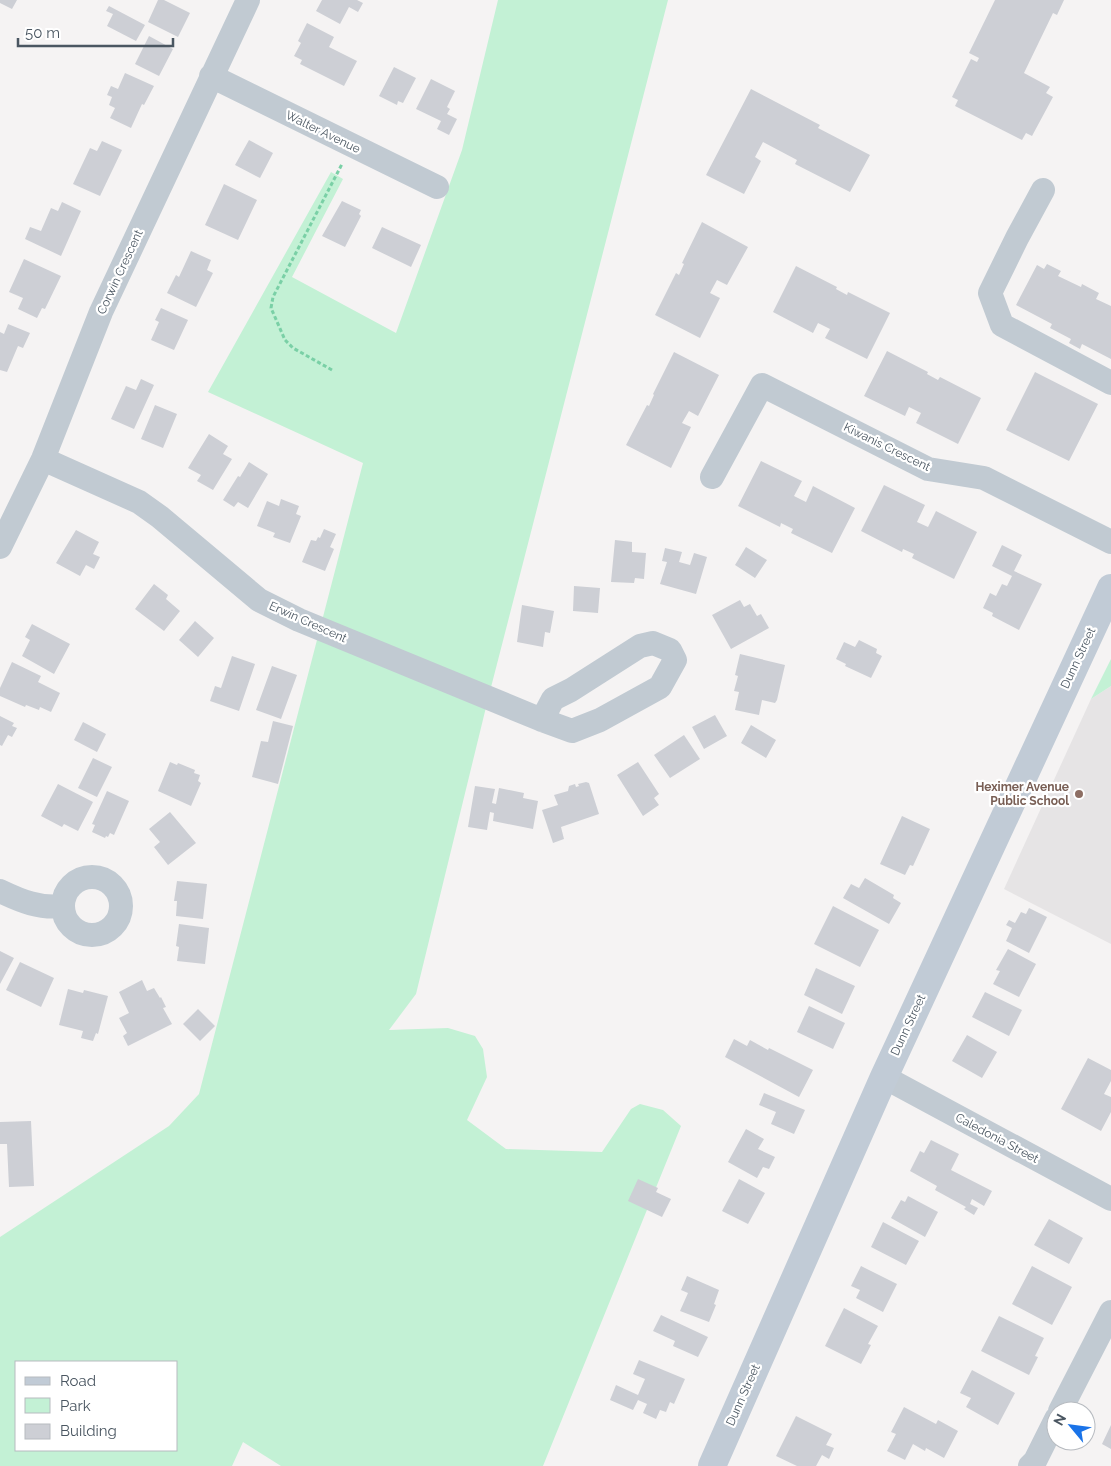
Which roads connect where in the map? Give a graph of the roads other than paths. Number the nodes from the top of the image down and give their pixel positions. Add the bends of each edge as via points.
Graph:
1 (248, 0) edge
2 (211, 76) junction
3 (437, 187) dead end
4 (1043, 190) dead end
5 (1111, 383) edge
6 (42, 459) junction
7 (712, 477) dead end
8 (1111, 542) edge
9 (0, 547) edge
10 (1111, 588) edge
11 (542, 720) junction
12 (0, 891) edge
13 (64, 906) dead end
14 (884, 1077) junction
15 (1111, 1198) edge
16 (1111, 1312) edge
17 (1065, 1401) edge
18 (1046, 1438) edge
19 (712, 1466) edge
20 (1030, 1466) edge

1 - 2 street, Corwin Crescent
2 - 3 street, Walter Avenue
2 - 6 street, Corwin Crescent via 101,312
4 - 5 street via 990,293 1002,325
6 - 9 street, Corwin Crescent
6 - 11 street, Erwin Crescent via 139,502 260,600 299,620
7 - 8 street, Kiwanis Crescent via 762,385 928,469 984,478
10 - 14 street, Dunn Street
11 - 11 street, Erwin Crescent via 572,731 600,720 660,687 675,660 670,650 653,643 640,646 552,699
12 - 13 street via 28,904
14 - 15 street, Caledonia Street
14 - 19 street, Dunn Street
16 - 17 street
18 - 20 street

